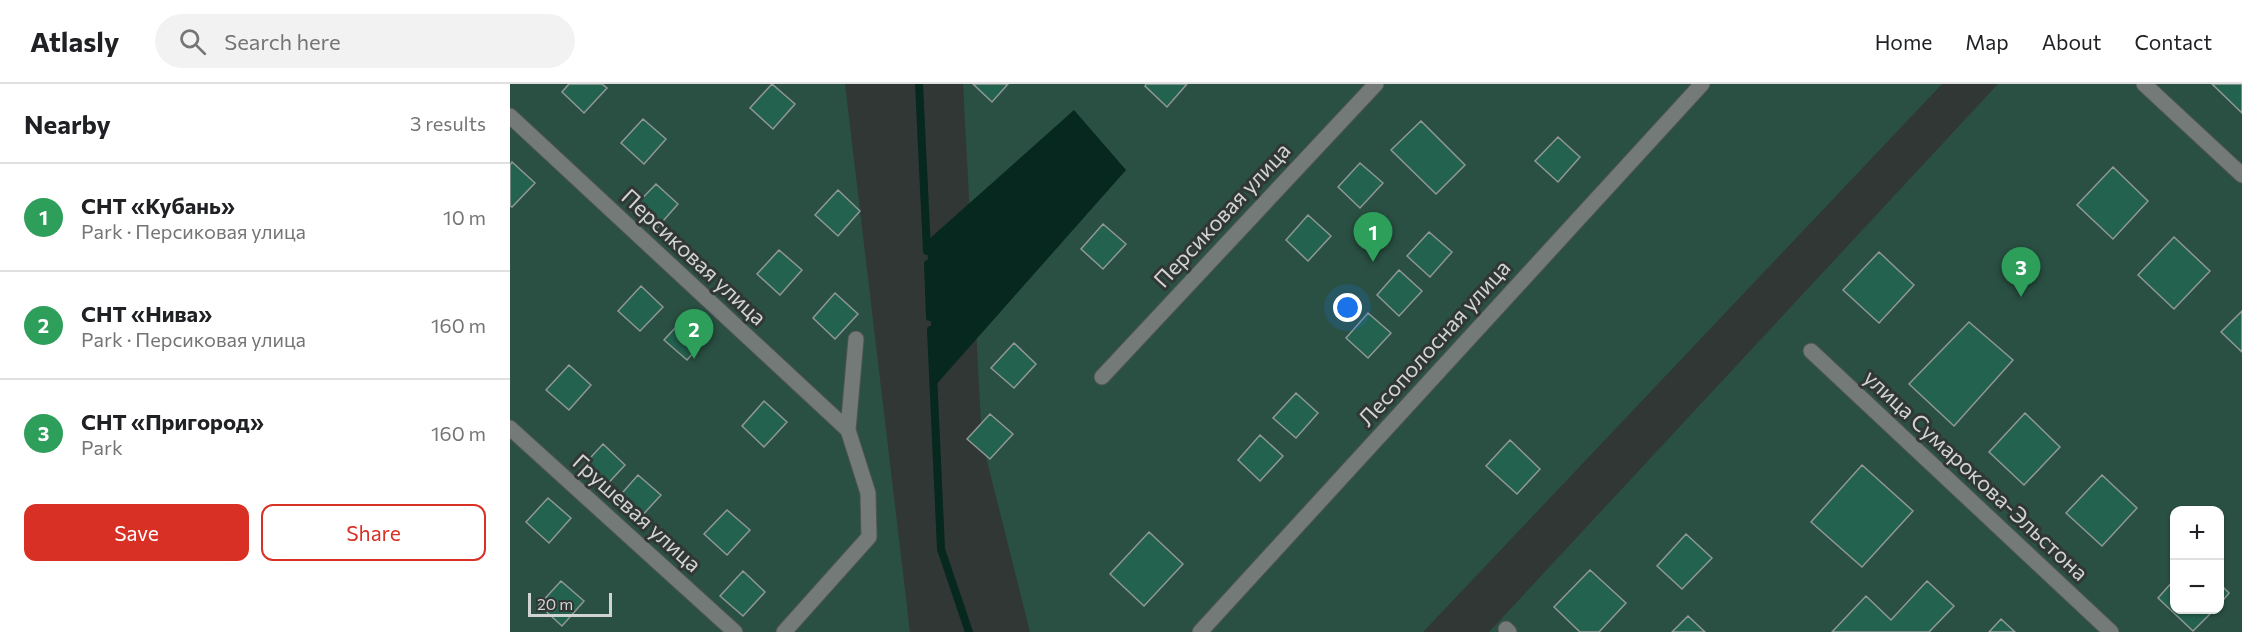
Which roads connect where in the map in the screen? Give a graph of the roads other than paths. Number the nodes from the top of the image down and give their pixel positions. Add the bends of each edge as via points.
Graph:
1 (1376, 84) edge
2 (1702, 84) edge
3 (2144, 84) edge
4 (510, 116) edge
5 (2242, 175) edge
6 (856, 339) dead end
7 (1811, 351) dead end
8 (1102, 377) dead end
9 (510, 428) edge
10 (848, 430) junction
11 (735, 632) edge
12 (784, 632) edge
13 (1200, 632) edge
14 (2111, 632) edge

1 - 8 street, Персиковая улица
2 - 13 street, Лесополосная улица
3 - 5 street
4 - 10 street, Персиковая улица
6 - 10 street
7 - 14 street, улица Сумарокова-Эльстона
9 - 11 street, Грушевая улица
10 - 12 street via 868,493 869,537

